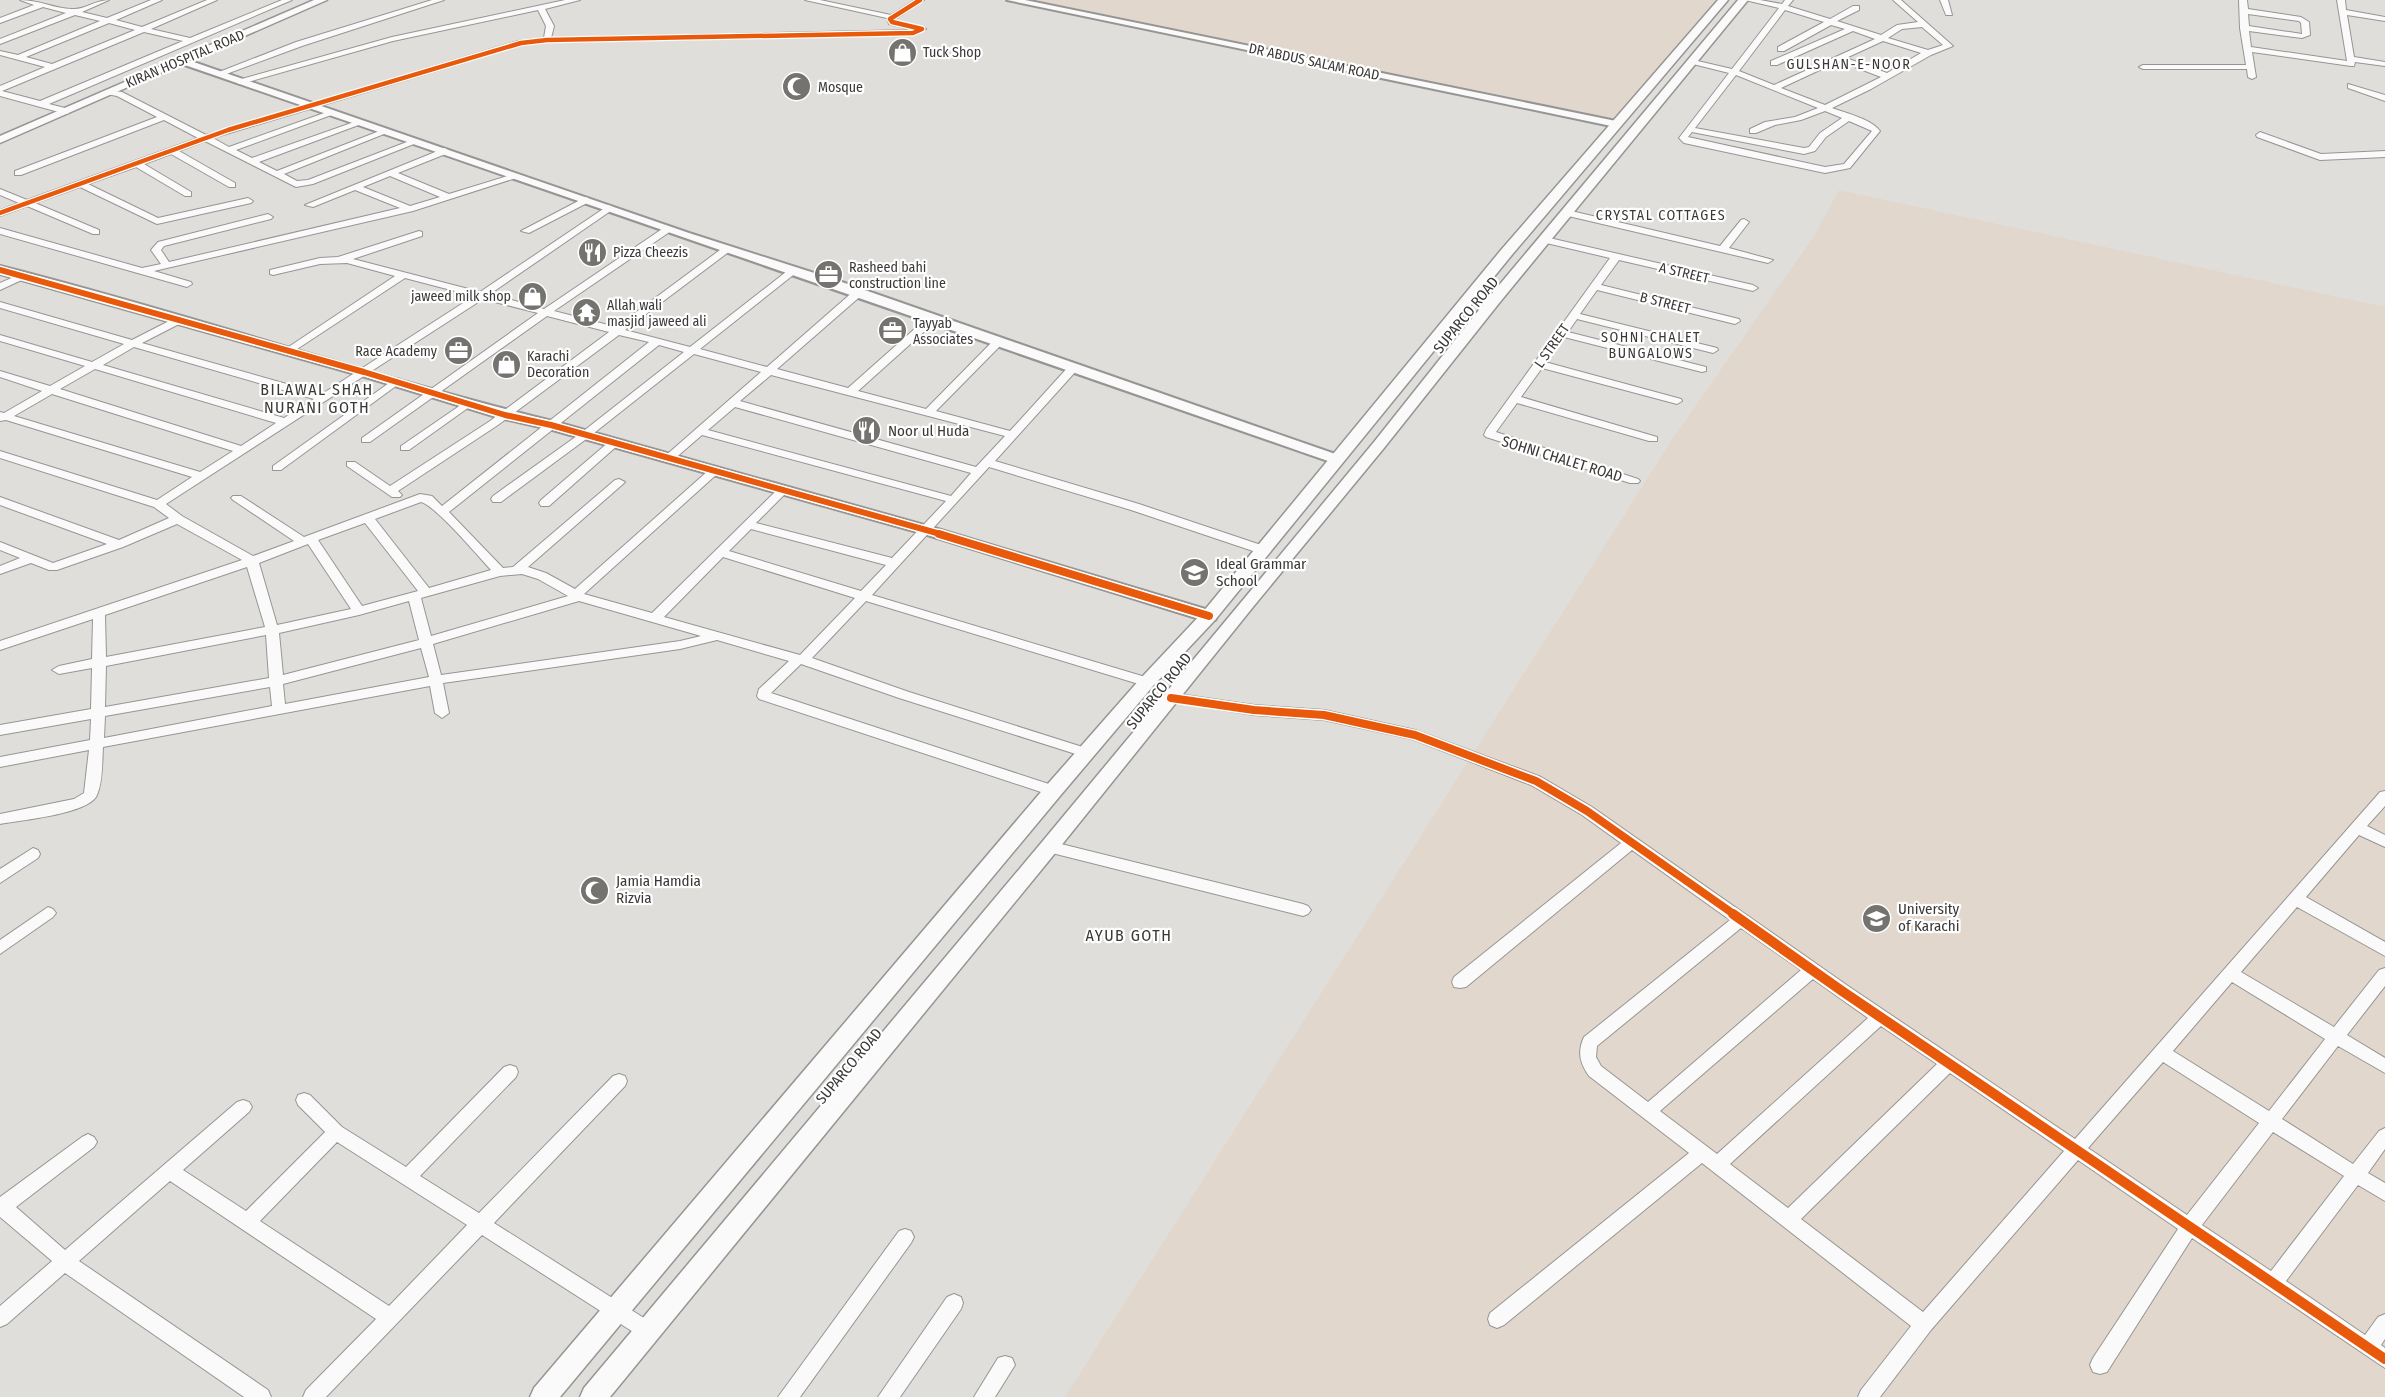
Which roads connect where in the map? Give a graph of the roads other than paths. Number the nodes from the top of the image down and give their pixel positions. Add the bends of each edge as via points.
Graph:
1 (24, 0) edge
2 (52, 0) edge
3 (105, 0) edge
4 (158, 0) edge
5 (213, 0) edge
6 (288, 0) edge
7 (301, 0) edge
8 (322, 0) edge
9 (440, 0) edge
10 (576, 0) edge
11 (809, 0) edge
12 (920, 0) edge
13 (1012, 0) edge
14 (1723, 0) edge
15 (1743, 0) edge
16 (1749, 0) edge
17 (1897, 0) edge
18 (1944, 0) edge
19 (2243, 0) edge
20 (2341, 0) edge
21 (1786, 3) edge
22 (42, 4) junction
23 (540, 7) junction
24 (1856, 8) dead end
25 (2244, 11) junction
26 (75, 12) junction
27 (2343, 12) junction
28 (1949, 13) dead end
29 (891, 17) junction
30 (2385, 19) edge
31 (109, 20) junction
32 (0, 21) edge
33 (1830, 22) junction
34 (1924, 24) junction
35 (2244, 28) junction
36 (144, 29) junction
37 (1852, 29) junction
38 (1881, 39) junction
39 (190, 40) junction
40 (547, 40) junction
41 (1924, 41) dead end
42 (0, 42) edge
43 (202, 43) junction
44 (1904, 46) junction
45 (1781, 49) dead end
46 (2247, 49) junction
47 (0, 53) edge
48 (1928, 53) junction
49 (18, 58) junction
50 (1838, 58) junction
51 (2351, 59) junction
52 (182, 61) junction
53 (1774, 63) dead end
54 (2385, 64) edge
55 (2250, 66) junction
56 (53, 67) junction
57 (2143, 67) dead end
58 (1679, 68) junction
59 (1736, 72) junction
60 (218, 74) junction
61 (1887, 76) junction
62 (2253, 77) dead end
63 (242, 82) junction
64 (2351, 86) dead end
65 (1776, 87) junction
66 (0, 91) edge
67 (109, 92) junction
68 (2385, 98) edge
69 (41, 104) junction
70 (305, 105) junction
71 (1828, 107) junction
72 (51, 113) junction
73 (330, 114) junction
74 (165, 117) junction
75 (1850, 117) junction
76 (360, 123) junction
77 (1616, 124) junction
78 (1689, 129) junction
79 (0, 131) edge
80 (1753, 131) dead end
81 (385, 132) junction
82 (2260, 135) dead end
83 (205, 138) junction
84 (0, 140) edge
85 (415, 142) junction
86 (171, 150) junction
87 (228, 150) junction
88 (445, 151) junction
89 (2385, 154) edge
90 (252, 161) junction
91 (136, 163) junction
92 (391, 172) junction
93 (18, 173) dead end
94 (277, 174) junction
95 (517, 176) junction
96 (79, 183) junction
97 (232, 185) dead end
98 (354, 187) junction
99 (0, 192) edge
100 (188, 194) dead end
101 (448, 197) junction
102 (586, 200) junction
103 (248, 201) dead end
104 (24, 204) junction
105 (310, 205) dead end
106 (410, 208) junction
107 (609, 208) junction
108 (0, 213) edge
109 (1567, 213) junction
110 (268, 217) dead end
111 (1744, 222) dead end
112 (668, 229) junction
113 (0, 231) edge
114 (526, 231) dead end
115 (96, 232) dead end
116 (419, 234) dead end
117 (1545, 240) junction
118 (727, 249) junction
119 (1722, 250) junction
120 (1616, 257) junction
121 (340, 259) junction
122 (1768, 260) dead end
123 (166, 266) junction
124 (0, 270) edge
125 (794, 270) junction
126 (143, 271) junction
127 (273, 272) dead end
128 (403, 275) junction
129 (23, 276) junction
130 (187, 284) dead end
131 (1594, 286) junction
132 (0, 287) edge
133 (1753, 288) dead end
134 (859, 292) junction
135 (1474, 294) junction
136 (480, 296) junction
137 (1495, 299) junction
138 (0, 306) edge
139 (546, 312) junction
140 (1574, 315) junction
141 (932, 319) junction
142 (179, 320) junction
143 (1735, 321) dead end
144 (618, 330) junction
145 (1561, 333) junction
146 (0, 338) edge
147 (657, 341) junction
148 (998, 342) junction
149 (133, 343) junction
150 (1713, 350) dead end
151 (692, 351) junction
152 (288, 352) junction
153 (1539, 364) junction
154 (95, 366) junction
155 (1073, 368) junction
156 (1702, 369) dead end
157 (770, 371) junction
158 (364, 372) junction
159 (0, 374) edge
160 (396, 381) junction
161 (54, 390) junction
162 (851, 391) junction
163 (434, 392) junction
164 (324, 398) junction
165 (1515, 399) junction
166 (1677, 401) dead end
167 (734, 402) junction
168 (468, 403) junction
169 (929, 412) junction
170 (505, 415) junction
171 (2, 417) edge
172 (285, 422) junction
173 (551, 425) junction
174 (700, 431) junction
175 (585, 435) junction
176 (1014, 435) junction
177 (1490, 435) joint
178 (1653, 438) dead end
179 (366, 440) dead end
180 (614, 443) junction
181 (405, 448) dead end
182 (242, 450) junction
183 (0, 454) edge
184 (668, 459) junction
185 (1336, 459) junction
186 (351, 464) dead end
187 (984, 467) junction
188 (278, 468) dead end
189 (713, 472) junction
190 (201, 476) junction
191 (1634, 481) dead end
192 (619, 482) dead end
193 (390, 491) junction
194 (782, 491) junction
195 (237, 498) dead end
196 (498, 499) dead end
197 (954, 500) junction
198 (0, 501) edge
199 (408, 503) junction
200 (545, 503) dead end
201 (158, 504) junction
202 (442, 512) junction
203 (368, 518) junction
204 (178, 519) junction
205 (748, 525) junction
206 (926, 530) junction
207 (307, 541) junction
208 (119, 544) junction
209 (0, 546) edge
210 (1263, 550) junction
211 (721, 554) junction
212 (32, 558) junction
213 (252, 561) junction
214 (895, 563) junction
215 (0, 570) edge
216 (517, 570) junction
217 (500, 572) junction
218 (420, 594) junction
219 (577, 596) junction
220 (864, 596) junction
221 (1225, 596) junction
222 (1247, 603) junction
223 (358, 611) junction
224 (99, 614) junction
225 (1209, 616) junction
226 (655, 618) junction
227 (272, 630) junction
228 (717, 636) junction
229 (426, 642) junction
230 (0, 646) edge
231 (801, 660) junction
232 (99, 663) junction
233 (60, 670) dead end
234 (436, 680) junction
235 (277, 681) junction
236 (1147, 682) junction
237 (1171, 698) junction
238 (279, 711) junction
239 (99, 712) junction
240 (442, 713) dead end
241 (0, 730) edge
242 (98, 744) junction
243 (1087, 753) junction
244 (0, 762) edge
245 (1049, 796) junction
246 (2385, 796) edge
247 (1076, 813) junction
248 (0, 819) edge
249 (2358, 828) junction
250 (1632, 842) junction
251 (2385, 842) edge
252 (1049, 847) junction
253 (33, 854) dead end
254 (0, 877) edge
255 (2296, 899) junction
256 (1304, 910) dead end
257 (48, 913) dead end
258 (1741, 919) junction
259 (0, 948) edge
260 (2385, 950) edge
261 (1812, 970) junction
262 (2230, 973) junction
263 (2385, 974) edge
264 (1460, 982) dead end
265 (1880, 1017) junction
266 (2336, 1036) junction
267 (2161, 1052) junction
268 (1948, 1064) junction
269 (2385, 1066) edge
270 (510, 1072) dead end
271 (619, 1081) dead end
272 (304, 1100) dead end
273 (243, 1107) dead end
274 (1649, 1111) junction
275 (2271, 1121) junction
276 (336, 1132) junction
277 (2385, 1136) edge
278 (88, 1142) dead end
279 (2075, 1150) junction
280 (1703, 1152) junction
281 (1718, 1164) junction
282 (170, 1171) junction
283 (2357, 1174) junction
284 (408, 1177) junction
285 (2385, 1192) edge
286 (1, 1207) edge
287 (1789, 1219) junction
288 (246, 1222) junction
289 (481, 1223) junction
290 (2189, 1227) junction
291 (905, 1237) dead end
292 (65, 1261) junction
293 (2273, 1283) junction
294 (954, 1303) dead end
295 (616, 1312) junction
296 (390, 1317) junction
297 (0, 1318) edge
298 (1497, 1319) dead end
299 (1924, 1323) junction
300 (2385, 1323) edge
301 (648, 1331) junction
302 (2368, 1347) junction
303 (2385, 1359) edge
304 (1005, 1365) dead end
305 (2100, 1365) dead end
306 (261, 1397) edge
307 (313, 1397) edge
308 (543, 1397) edge
309 (593, 1397) edge
310 (788, 1397) edge
311 (888, 1397) edge
312 (984, 1397) edge
313 (1868, 1397) edge

1 - 22 street
2 - 22 street
3 - 26 street
4 - 31 street
5 - 36 street
6 - 39 street
7 - 43 main road, KIRAN HOSPITAL ROAD
8 - 52 main road, KIRAN HOSPITAL ROAD
9 - 60 street via 298,44
10 - 23 street
11 - 29 street
12 - 29 street
13 - 77 street, DR ABDUS SALAM ROAD
14 - 58 main road, SUPARCO ROAD
15 - 58 main road, SUPARCO ROAD
16 - 21 street
17 - 34 street
18 - 28 street
19 - 25 street
20 - 27 street
21 - 33 street
21 - 59 street
22 - 26 street
22 - 32 street
23 - 40 street via 550,26
23 - 63 street via 392,39
24 - 33 street
25 - 35 street
25 - 35 street via 2301,19 2306,35
26 - 31 street
26 - 42 street
27 - 30 street
27 - 51 street
29 - 40 street via 891,22 922,30 901,34
31 - 36 street
31 - 49 street
33 - 37 street
33 - 45 street
34 - 38 street via 1900,27
34 - 48 street via 1948,47
35 - 46 street
36 - 39 street
36 - 56 street
37 - 38 street
37 - 53 street
38 - 44 street
38 - 50 street
39 - 43 street
39 - 69 street
40 - 70 street via 521,43
41 - 44 street
43 - 72 main road, KIRAN HOSPITAL ROAD
44 - 48 street
46 - 51 street via 2349,65
46 - 55 street
47 - 49 street
48 - 61 street
49 - 56 street
50 - 61 street
50 - 65 street
51 - 54 street
52 - 60 street
52 - 67 main road, KIRAN HOSPITAL ROAD
55 - 57 street
55 - 62 street
56 - 66 street
58 - 59 street
58 - 77 main road, SUPARCO ROAD
58 - 109 main road, SUPARCO ROAD via 1640,127
59 - 65 street
59 - 78 street
60 - 63 street
61 - 71 street
63 - 70 street
64 - 68 street
65 - 71 street
66 - 69 street
67 - 72 main road, KIRAN HOSPITAL ROAD via 66,111
67 - 74 street
69 - 72 street
70 - 73 street
70 - 83 street
71 - 75 street
71 - 80 street via 1803,118 1770,121
72 - 79 main road, KIRAN HOSPITAL ROAD
72 - 84 main road
73 - 76 street
73 - 87 street
74 - 83 street
74 - 93 street
75 - 78 street via 1823,135 1812,149 1804,151
75 - 78 street via 1876,131 1847,165 1833,170 1687,141 1683,136
76 - 81 street
76 - 90 street
77 - 135 main road, SUPARCO ROAD
81 - 85 street
81 - 94 street
82 - 89 street via 2320,157
83 - 86 street
83 - 87 street
85 - 88 street
85 - 94 street via 305,183 296,184
86 - 91 street
86 - 97 street
87 - 90 street
88 - 92 street
88 - 95 street
90 - 94 street
91 - 96 street
91 - 100 street
92 - 98 street
92 - 101 street
95 - 101 street
95 - 102 street
96 - 103 street via 157,221
96 - 104 street
98 - 105 street
98 - 106 street
99 - 104 street
101 - 106 street
102 - 107 street
102 - 114 street
104 - 108 street
104 - 115 street
106 - 123 street
107 - 112 street
107 - 136 street
109 - 117 main road, SUPARCO ROAD
109 - 119 street
110 - 123 street via 161,244 156,250
111 - 119 street
112 - 118 street
112 - 139 street
113 - 126 street
116 - 121 street
117 - 120 street
117 - 137 main road, SUPARCO ROAD
118 - 125 street
118 - 144 street
119 - 122 street
120 - 131 street, L STREET
120 - 133 street, A STREET
121 - 127 street
121 - 128 street
123 - 126 street
124 - 129 street
125 - 134 street
125 - 151 street
126 - 130 street
128 - 136 street
128 - 152 street
129 - 132 street
129 - 142 street
131 - 140 street, L STREET
131 - 143 street, B STREET
134 - 141 street
134 - 157 street
135 - 137 main road
135 - 185 main road, SUPARCO ROAD
136 - 139 street
136 - 158 street
137 - 222 main road, SUPARCO ROAD
138 - 149 street
139 - 144 street
139 - 163 street
140 - 145 street, L STREET
140 - 150 street
141 - 148 street
141 - 162 street
142 - 149 street
142 - 152 street
144 - 147 street
144 - 170 street
145 - 153 street, L STREET
145 - 156 street
146 - 154 street
147 - 151 street
147 - 173 street
148 - 155 street
148 - 169 street
149 - 154 street
149 - 164 street
151 - 157 street
151 - 175 street
152 - 158 street
153 - 165 street, L STREET
153 - 166 street
154 - 161 street
154 - 172 street
155 - 176 street
155 - 185 street
157 - 162 street
157 - 167 street
158 - 160 street
158 - 164 street
159 - 161 street
160 - 163 street
160 - 188 street
161 - 171 street
161 - 182 street
162 - 169 street
163 - 168 street
163 - 179 street
164 - 172 street
165 - 177 street, L STREET
165 - 178 street
167 - 174 street
167 - 187 street
168 - 170 street
168 - 181 street
169 - 176 street
170 - 173 street
170 - 193 street
171 - 190 street
172 - 182 street
173 - 175 street
173 - 202 street
174 - 184 street
174 - 197 street
175 - 180 street
175 - 196 street
176 - 187 street
177 - 191 street, SOHNI CHALET ROAD
180 - 184 street
180 - 200 street
182 - 190 street
183 - 201 street
184 - 189 street
185 - 210 main road, SUPARCO ROAD
186 - 193 street
187 - 197 street
187 - 210 street via 1135,507
189 - 194 street
189 - 219 street
190 - 201 street
192 - 216 street
193 - 199 street
194 - 205 street
194 - 206 street
195 - 207 street
197 - 206 street
198 - 208 street
199 - 202 street via 426,498
199 - 203 street
201 - 204 street
202 - 217 street
203 - 207 street
203 - 218 street
204 - 208 street
204 - 213 street
205 - 211 street
205 - 214 street
206 - 214 street
206 - 225 street
207 - 213 street
207 - 223 street
208 - 212 street via 53,567
209 - 212 street
210 - 221 main road, SUPARCO ROAD
211 - 220 street
211 - 226 street
212 - 215 street
213 - 224 street
213 - 227 street
214 - 220 street
216 - 217 street
216 - 219 street via 542,576
217 - 218 street
218 - 223 street
218 - 229 street
219 - 226 street
219 - 229 street
220 - 231 street
220 - 236 street
221 - 222 main road
221 - 225 main road, SUPARCO ROAD
222 - 237 main road, SUPARCO ROAD
223 - 227 street
224 - 230 street
224 - 232 street
225 - 236 main road, SUPARCO ROAD
226 - 228 street
227 - 232 street
227 - 235 street
228 - 231 street
228 - 234 street via 680,645
229 - 234 street
229 - 235 street
231 - 243 street
231 - 245 street via 764,696
232 - 233 street
232 - 239 street
234 - 238 street
234 - 240 street
235 - 238 street
235 - 239 street
236 - 243 main road, SUPARCO ROAD
237 - 247 main road, SUPARCO ROAD
237 - 250 street via 1324,715 1415,735 1536,781
238 - 242 street
239 - 241 street
239 - 242 street
242 - 244 street
242 - 248 street via 91,793 83,802
243 - 245 main road, SUPARCO ROAD
245 - 247 main road
245 - 295 main road, SUPARCO ROAD
246 - 249 street
247 - 252 main road, SUPARCO ROAD
249 - 251 street
249 - 255 street
250 - 258 street
250 - 264 street
252 - 256 street
252 - 301 main road, SUPARCO ROAD
253 - 254 street
255 - 260 street
255 - 262 street
257 - 259 street
258 - 261 street
258 - 274 street via 1590,1042 1586,1051 1595,1071
261 - 265 street
261 - 274 street
262 - 266 street
262 - 267 street
263 - 266 street
265 - 268 street
265 - 281 street
266 - 269 street
266 - 275 street
267 - 275 street
267 - 279 street
268 - 279 street
268 - 287 street
270 - 284 street
271 - 289 street
272 - 276 street
273 - 282 street
274 - 280 street
275 - 283 street
275 - 290 street
276 - 284 street
276 - 288 street
277 - 283 street
278 - 286 street
279 - 290 street
279 - 299 street
280 - 281 street
280 - 298 street
281 - 287 street
282 - 288 street
282 - 292 street
283 - 285 street
283 - 293 street
284 - 289 street
286 - 292 street
287 - 299 street
288 - 296 street
289 - 295 street
289 - 296 street
290 - 293 street
290 - 305 street
291 - 310 street
292 - 297 street
292 - 306 street
293 - 302 street
294 - 311 street
295 - 301 street
295 - 308 main road, SUPARCO ROAD
296 - 307 street
299 - 313 street
300 - 302 street
301 - 309 main road, SUPARCO ROAD
302 - 303 street
304 - 312 street

